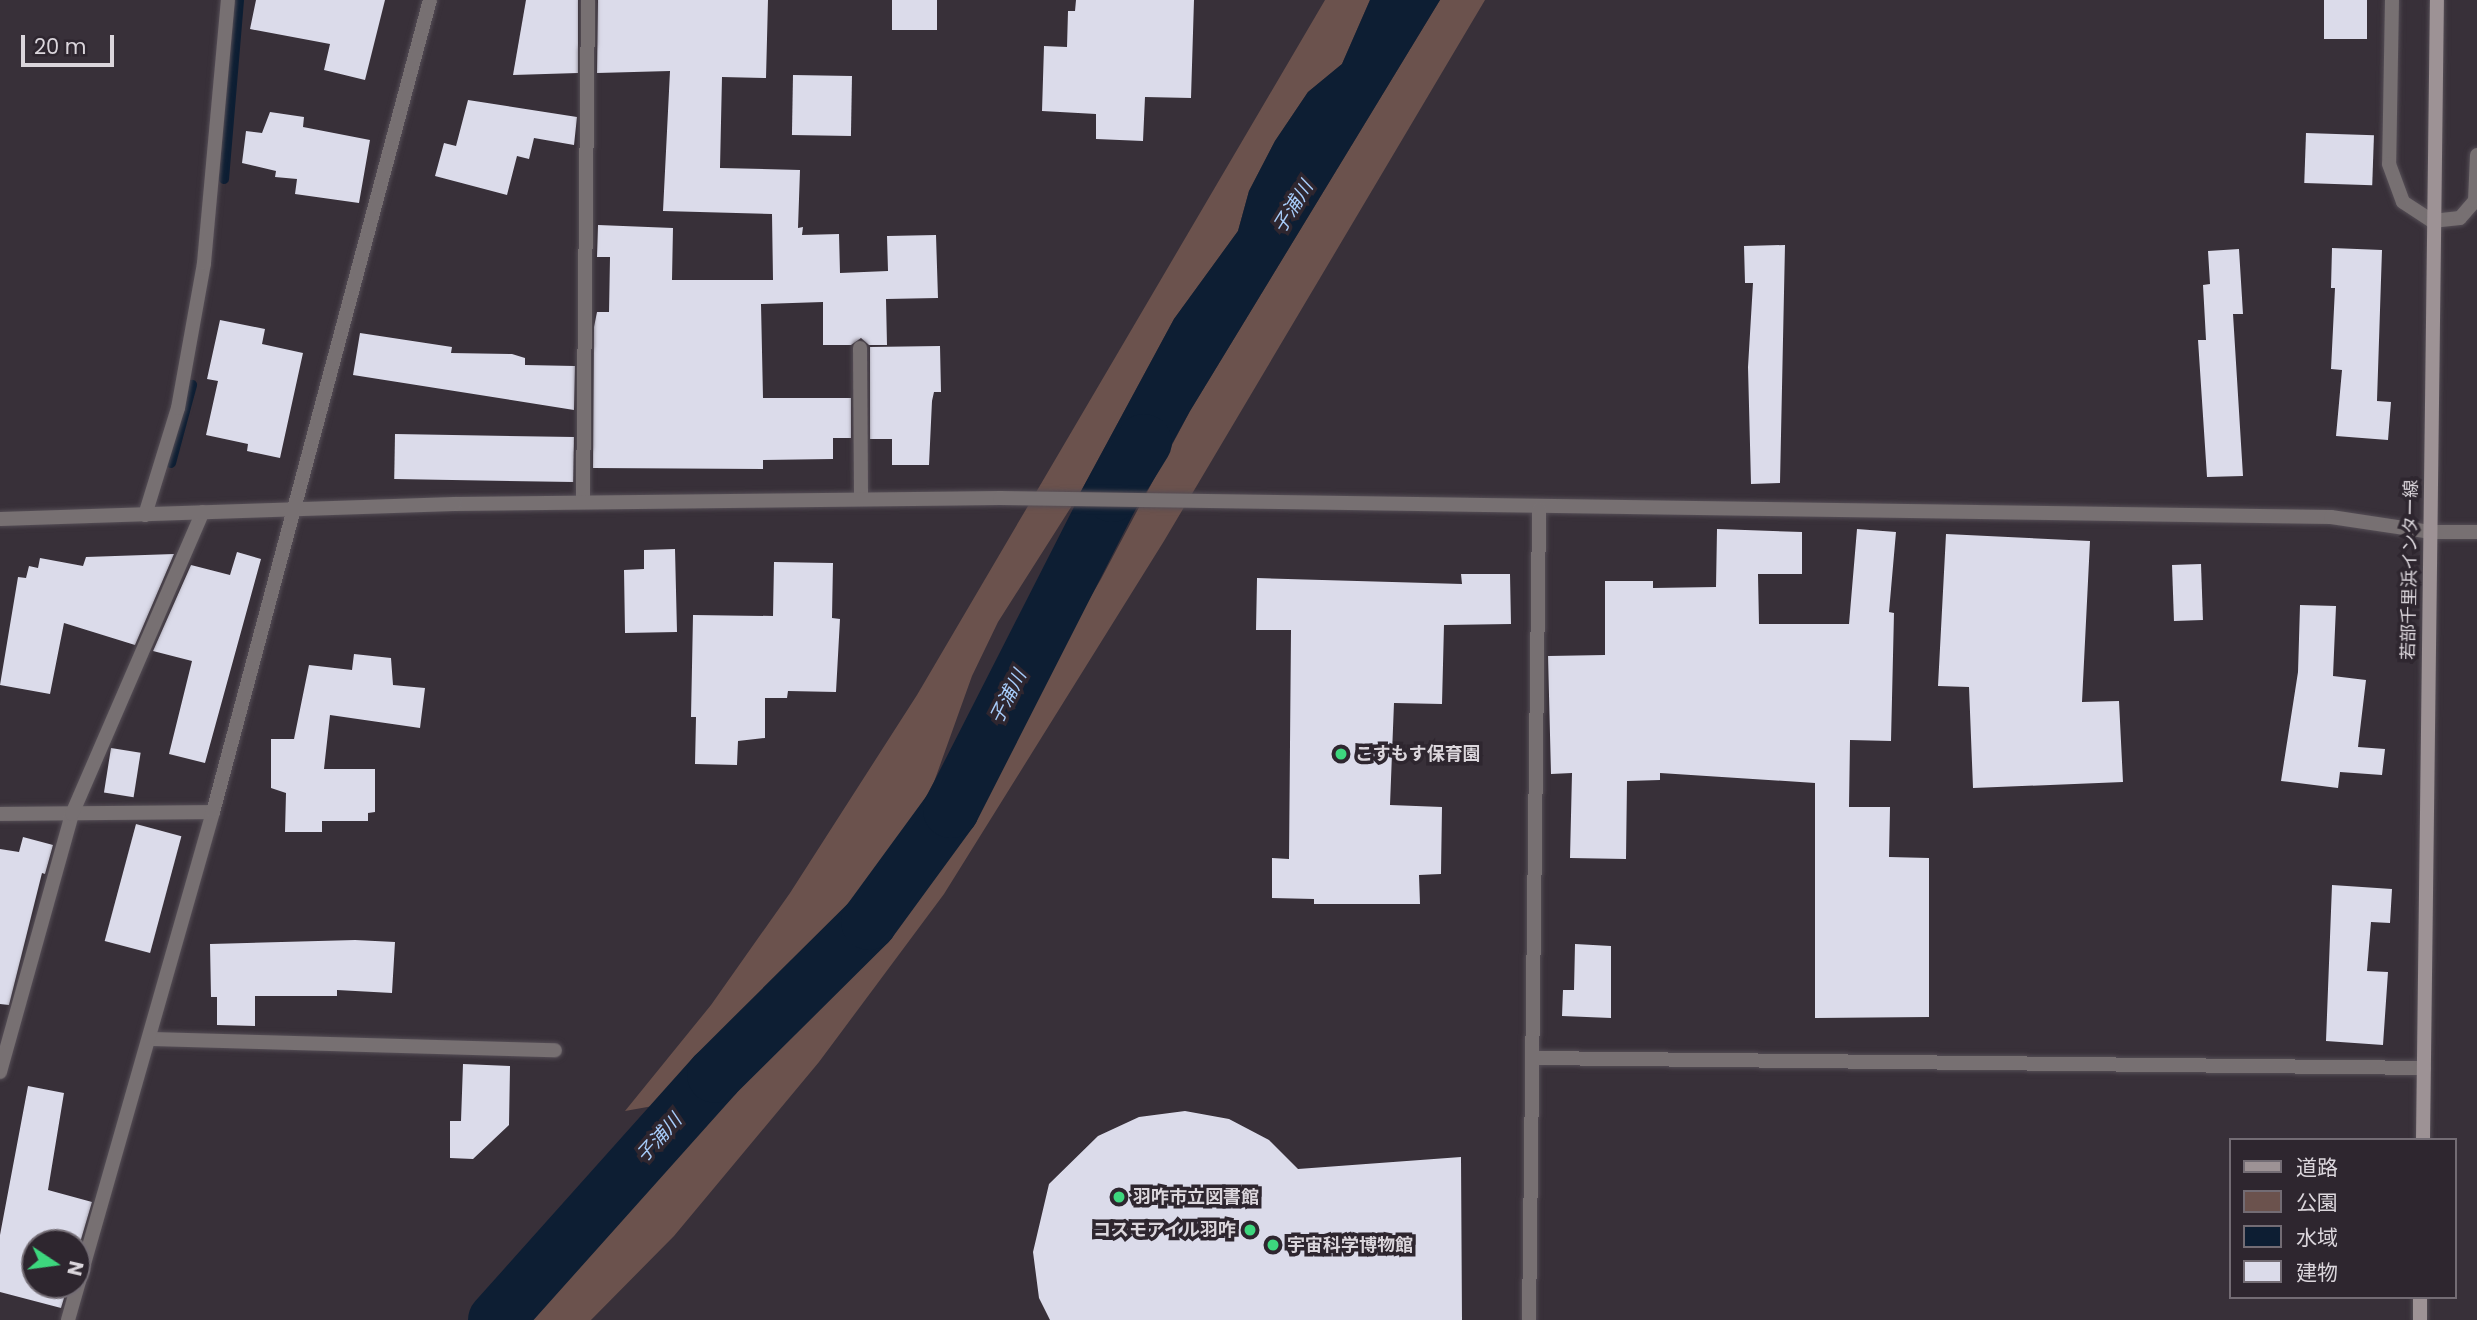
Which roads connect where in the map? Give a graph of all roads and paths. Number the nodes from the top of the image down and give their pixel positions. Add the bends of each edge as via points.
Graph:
1 (228, 0) edge
2 (430, 0) edge
3 (588, 0) edge
4 (2392, 0) edge
5 (2437, 0) edge
6 (2477, 155) edge
7 (2432, 221) junction
8 (860, 348) dead end
9 (861, 497) junction
10 (583, 502) junction
11 (295, 508) junction
12 (1539, 509) junction
13 (203, 512) junction
14 (145, 515) junction
15 (0, 519) edge
16 (2430, 532) junction
17 (2477, 532) edge
18 (214, 812) junction
19 (0, 814) edge
20 (72, 814) junction
21 (150, 1039) junction
22 (555, 1050) dead end
23 (1534, 1058) junction
24 (2424, 1068) junction
25 (0, 1072) edge
26 (2423, 1138) edge
27 (2420, 1299) edge
28 (68, 1320) edge
29 (1529, 1320) edge
30 (2420, 1320) edge

1 - 14 street via 204,263 178,408
2 - 11 street
3 - 10 street
4 - 7 street via 2389,164 2403,202
5 - 7 main road, 若部千里浜インター線
6 - 7 street via 2474,201 2460,218
7 - 16 main road, 若部千里浜インター線
8 - 9 street
9 - 10 street
9 - 12 street
10 - 11 street
11 - 13 street
11 - 18 street
12 - 16 street via 2331,517
12 - 23 street
13 - 14 street
13 - 20 street
14 - 15 street
16 - 17 street
16 - 24 main road, 若部千里浜インター線
18 - 20 street
18 - 21 street
19 - 20 street
20 - 25 street
21 - 22 street
21 - 28 street
23 - 24 street
23 - 29 street
24 - 26 main road, 若部千里浜インター線
27 - 30 main road

